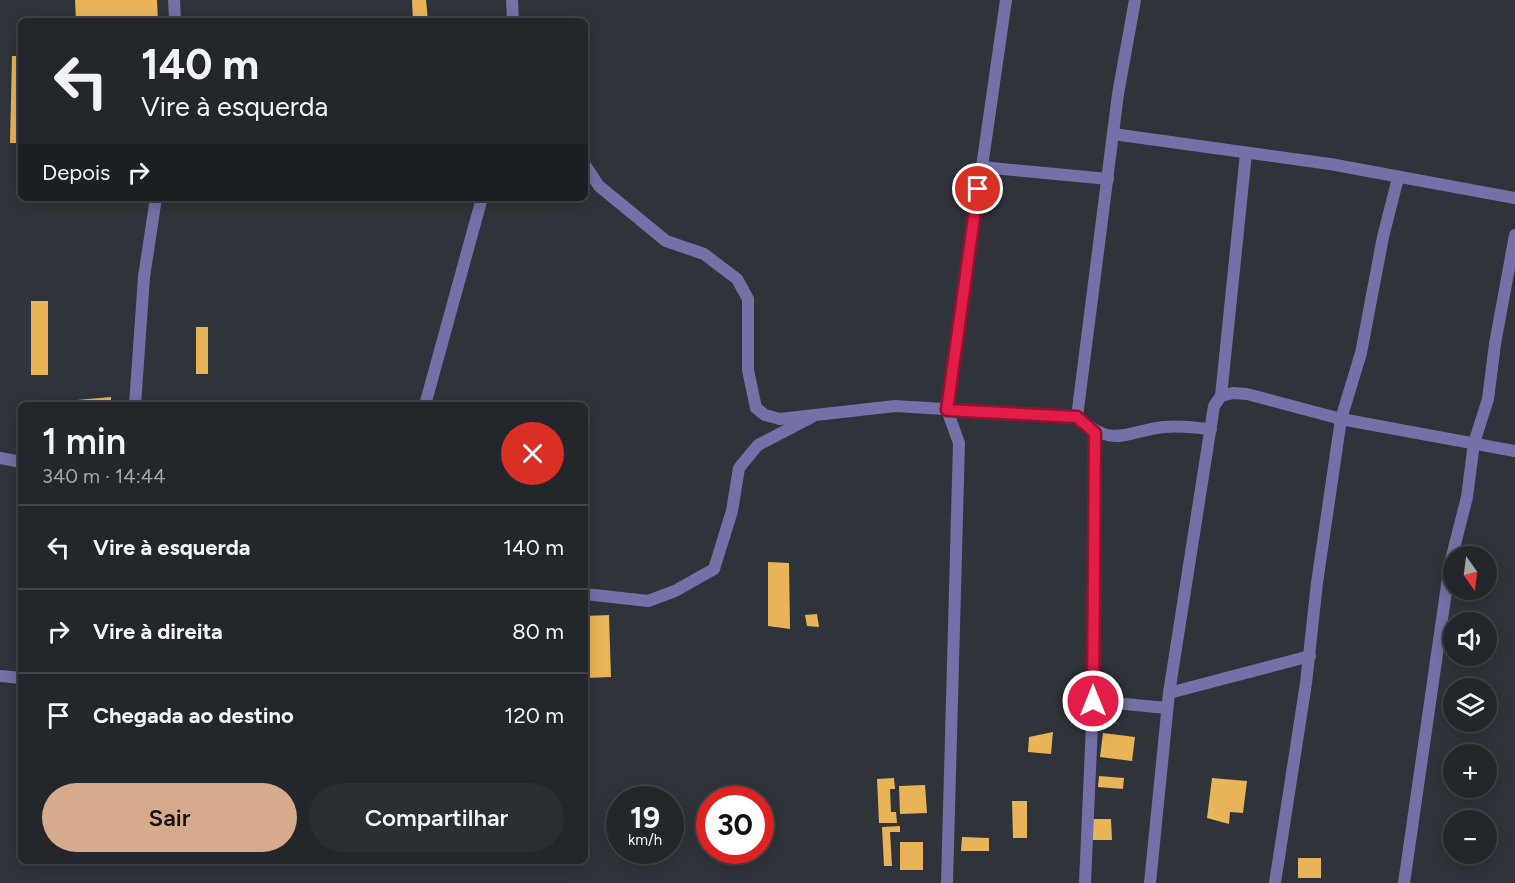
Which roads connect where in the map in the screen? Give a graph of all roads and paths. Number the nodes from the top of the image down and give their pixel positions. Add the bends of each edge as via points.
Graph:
1 (174, 0) edge
2 (512, 0) edge
3 (1006, 0) edge
4 (1135, 0) edge
5 (175, 18) edge
6 (513, 18) edge
7 (1113, 134) junction
8 (1246, 153) junction
9 (981, 166) junction
10 (588, 170) edge
11 (1398, 178) junction
12 (1108, 179) junction
13 (1515, 198) edge
14 (156, 201) edge
15 (481, 201) edge
16 (1515, 235) edge
17 (1221, 396) junction
18 (135, 402) edge
19 (426, 402) edge
20 (947, 410) junction
21 (819, 413) junction
22 (1077, 417) junction
23 (1341, 419) junction
24 (1211, 429) junction
25 (1095, 433) junction
26 (1474, 443) junction
27 (1515, 451) edge
28 (0, 458) edge
29 (18, 461) edge
30 (588, 594) edge
31 (1310, 656) junction
32 (0, 676) edge
33 (18, 678) edge
34 (1169, 693) junction
35 (1093, 701) junction
36 (1167, 708) junction
37 (947, 883) edge
38 (1086, 883) edge
39 (1150, 883) edge
40 (1275, 883) edge
41 (1404, 883) edge

1 - 5 street
2 - 6 street
3 - 9 street
4 - 7 street
7 - 8 street
7 - 12 street
8 - 11 street
8 - 17 street
9 - 12 street
9 - 20 street
10 - 21 street via 599,186 666,241 704,254 737,279 748,299 748,370 756,408 780,419
11 - 13 street
11 - 23 street via 1361,353
12 - 22 street
14 - 18 street via 144,277
15 - 19 street
16 - 26 street via 1488,399
17 - 23 street via 1247,394
17 - 24 street via 1214,406
20 - 21 street via 895,406
20 - 22 street
20 - 37 street via 959,443
21 - 30 street via 758,445 739,468 732,511 714,569 648,601
22 - 25 street
23 - 26 street
23 - 31 street
24 - 25 street via 1166,426 1116,437
24 - 34 street
25 - 35 street
26 - 27 street
26 - 41 street via 1467,497 1450,564
28 - 29 street
31 - 34 street
31 - 40 street
32 - 33 street
34 - 36 street
35 - 36 street
35 - 38 street
36 - 39 street

